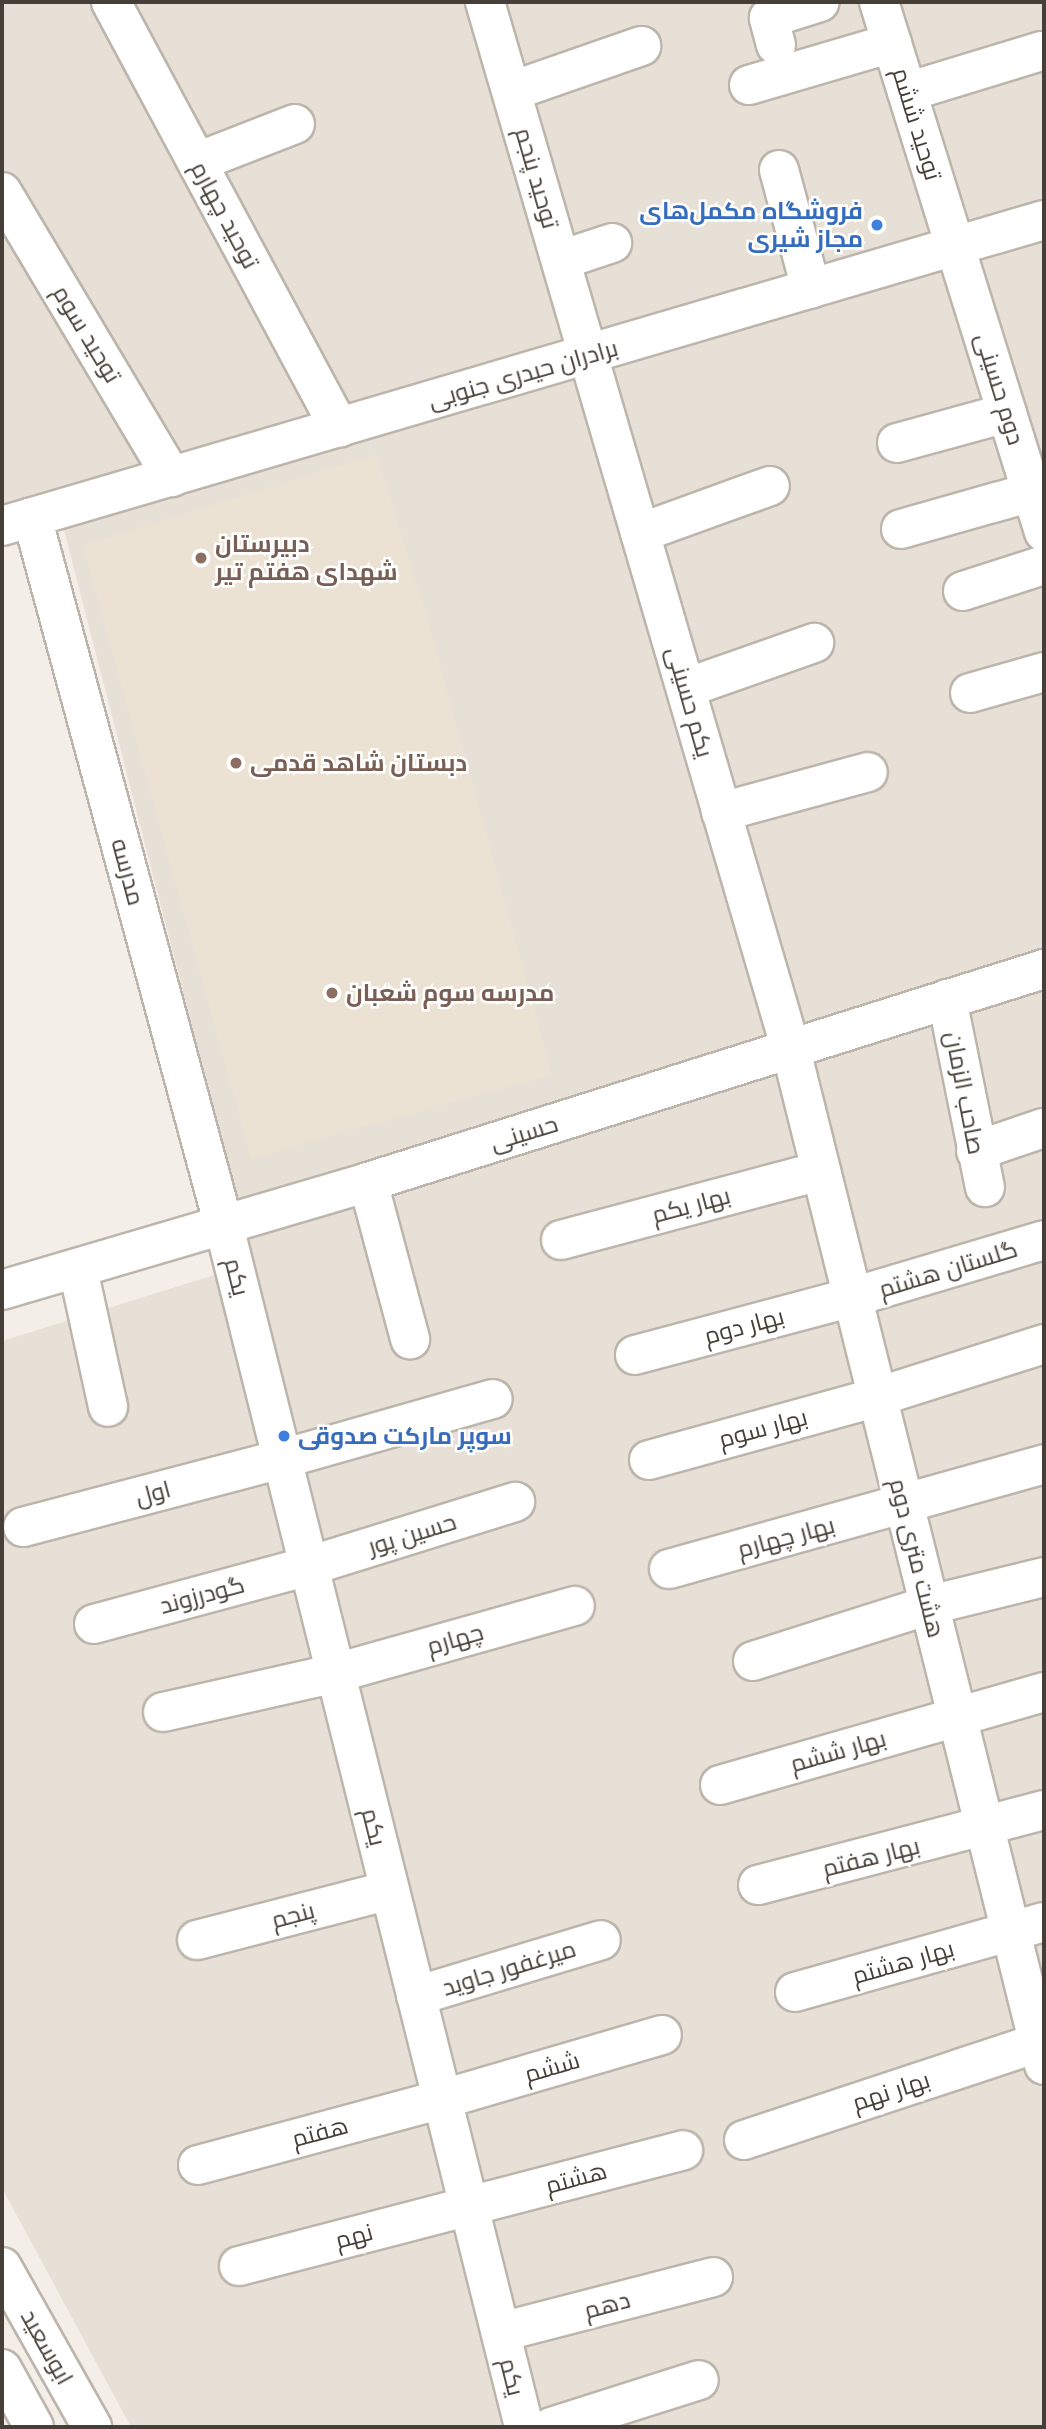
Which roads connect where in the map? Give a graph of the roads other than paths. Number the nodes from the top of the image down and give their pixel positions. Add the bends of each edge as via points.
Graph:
1 (111, 2) edge
2 (485, 2) edge
3 (820, 2) edge
4 (879, 2) edge
5 (892, 43) junction
6 (776, 45) dead end
7 (641, 46) dead end
8 (1041, 51) dead end
9 (750, 85) dead end
10 (512, 91) junction
11 (907, 92) junction
12 (295, 124) dead end
13 (197, 162) junction
14 (779, 170) dead end
15 (2, 192) edge
16 (1044, 220) edge
17 (612, 243) dead end
18 (955, 247) junction
19 (561, 260) junction
20 (811, 289) junction
21 (588, 355) junction
22 (1007, 412) junction
23 (339, 428) junction
24 (897, 443) dead end
25 (172, 477) junction
26 (771, 486) dead end
27 (1032, 492) junction
28 (17, 522) edge
29 (901, 529) dead end
30 (1044, 532) edge
31 (640, 533) junction
32 (1044, 565) edge
33 (963, 591) dead end
34 (814, 643) dead end
35 (1044, 672) edge
36 (686, 688) junction
37 (970, 693) dead end
38 (868, 772) dead end
39 (721, 812) junction
40 (1044, 969) edge
41 (947, 999) junction
42 (791, 1050) junction
43 (1043, 1128) edge
44 (821, 1171) junction
45 (368, 1182) junction
46 (224, 1226) junction
47 (561, 1240) dead end
48 (1044, 1240) edge
49 (78, 1269) junction
50 (2, 1290) edge
51 (853, 1297) junction
52 (410, 1339) dead end
53 (1044, 1344) edge
54 (635, 1355) dead end
55 (877, 1397) junction
56 (493, 1399) dead end
57 (108, 1407) dead end
58 (282, 1459) junction
59 (649, 1460) dead end
60 (1044, 1464) edge
61 (515, 1502) dead end
62 (904, 1505) junction
63 (23, 1527) dead end
64 (309, 1566) junction
65 (669, 1569) dead end
66 (1044, 1577) edge
67 (930, 1605) junction
68 (575, 1606) dead end
69 (94, 1624) dead end
70 (753, 1661) dead end
71 (336, 1673) junction
72 (1044, 1692) edge
73 (163, 1712) dead end
74 (957, 1717) junction
75 (719, 1785) dead end
76 (1044, 1810) edge
77 (985, 1828) junction
78 (758, 1885) dead end
79 (390, 1890) junction
80 (1027, 1927) edge
81 (197, 1940) dead end
82 (601, 1940) dead end
83 (795, 1992) dead end
84 (416, 1996) junction
85 (662, 2035) dead end
86 (1042, 2049) edge
87 (443, 2099) junction
88 (744, 2140) dead end
89 (682, 2150) dead end
90 (198, 2165) dead end
91 (469, 2207) junction
92 (239, 2266) dead end
93 (2, 2267) edge
94 (713, 2277) dead end
95 (501, 2332) junction
96 (2, 2369) edge
97 (699, 2380) dead end
98 (34, 2427) edge
99 (92, 2427) edge
100 (524, 2427) edge
101 (551, 2427) edge

1 - 13 street, توحید چهارم
2 - 10 street, توحید پنجم
3 - 6 street via 769,18
4 - 5 street, توحید ششم
5 - 9 street
5 - 11 street, توحید ششم
7 - 10 street
8 - 11 street
10 - 19 street, توحید پنجم
11 - 18 street, توحید ششم
12 - 13 street
13 - 23 street, توحید چهارم
14 - 20 street
15 - 25 street, توحید سوم
16 - 18 street, برادران حیدری جنوبی
17 - 19 street
18 - 20 street, برادران حیدری جنوبی
18 - 22 street, دوم حسینی
19 - 21 street, توحید پنجم
20 - 21 street, برادران حیدری جنوبی
21 - 23 street, برادران حیدری جنوبی
21 - 31 street, یکم حسینی
22 - 24 street
22 - 27 street, دوم حسینی
23 - 25 street, برادران حیدری جنوبی
25 - 28 street, برادران حیدری جنوبی
26 - 31 street
27 - 29 street
27 - 30 street, دوم حسینی
28 - 46 street, مدرسه
31 - 36 street, یکم حسینی
32 - 33 street
34 - 36 street
35 - 37 street
36 - 39 street, یکم حسینی
38 - 39 street
39 - 42 street, یکم حسینی
40 - 41 street, حسینی
41 - 42 street, حسینی
41 - 43 street, صاحب الزمان via 980,1169
42 - 44 street, هشت متری دوم
42 - 45 street, حسینی
44 - 47 street, بهار یکم
44 - 51 street, هشت متری دوم
45 - 46 street, حسینی
45 - 52 street
46 - 49 street, حسینی
46 - 58 street, یکم
48 - 51 street, گلستان هشتم
49 - 50 street, حسینی
49 - 57 street
51 - 54 street, بهار دوم
51 - 55 street, هشت متری دوم
53 - 55 street, بهار سوم
55 - 59 street, بهار سوم
55 - 62 street, هشت متری دوم
56 - 58 street, اول
58 - 63 street, اول
58 - 64 street, یکم
60 - 62 street, بهار چهارم
61 - 64 street, حسین پور
62 - 65 street, بهار چهارم
62 - 67 street, هشت متری دوم
64 - 69 street, گودرزوند
64 - 71 street, یکم
66 - 67 street
67 - 70 street
67 - 74 street, هشت متری دوم
68 - 71 street, چهارم
71 - 73 street, چهارم
71 - 79 street, یکم
72 - 74 street, بهار ششم
74 - 75 street, بهار ششم
74 - 77 street, هشت متری دوم
76 - 77 street, بهار هفتم
77 - 78 street, بهار هفتم
77 - 80 street, هشت متری دوم
79 - 81 street, پنجم
79 - 84 street, یکم
80 - 83 street, بهار هشتم
80 - 86 street, هشت متری دوم
82 - 84 street, میرغفور جاوید
84 - 87 street, یکم
85 - 87 street, ششم
86 - 88 street, بهار نهم
87 - 90 street, هفتم
87 - 91 street, یکم
89 - 91 street, هشتم
91 - 92 street, نهم
91 - 95 street, یکم
93 - 99 street, ابوسعید
94 - 95 street, دهم
95 - 100 street, یکم
96 - 98 street, ابوسعید
97 - 101 street

